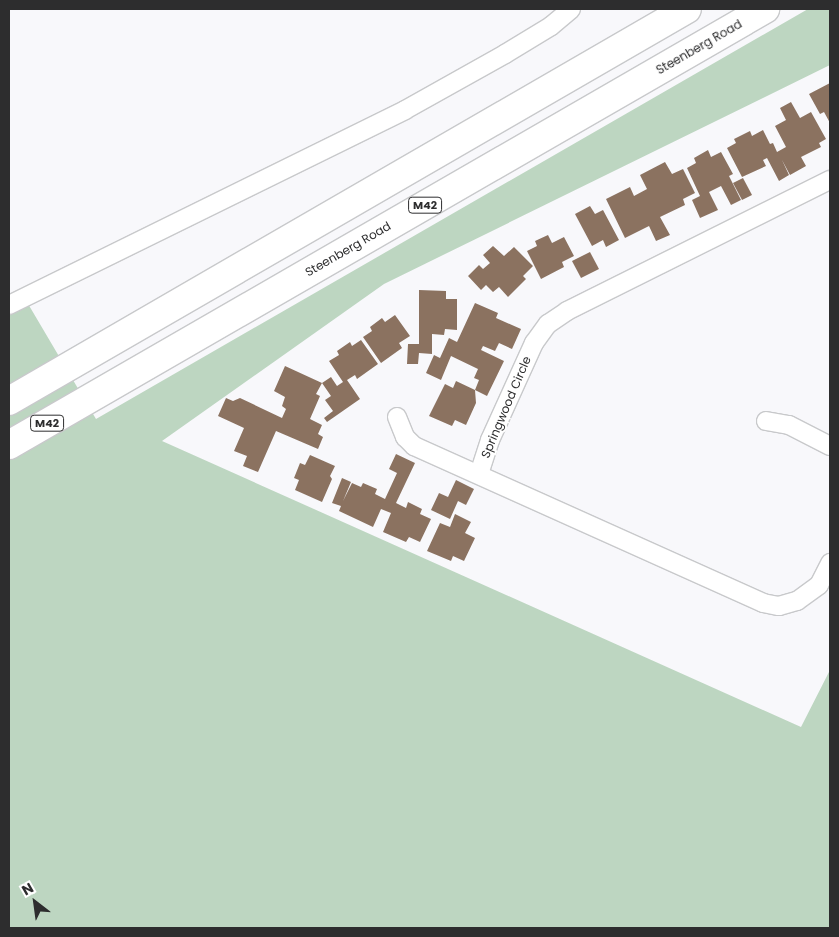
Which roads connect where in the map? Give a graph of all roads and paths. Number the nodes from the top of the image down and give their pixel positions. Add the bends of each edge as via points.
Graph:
1 (570, 9) edge
2 (687, 9) edge
3 (765, 9) edge
4 (830, 180) edge
5 (9, 305) edge
6 (9, 401) edge
7 (397, 417) dead end
8 (766, 421) dead end
9 (9, 445) edge
10 (830, 446) edge
11 (479, 474) junction
12 (830, 563) edge

1 - 5 street via 552,26 405,110
2 - 6 main road
3 - 9 main road, Steenberg Road / M42
4 - 11 street, Springwood Circle via 567,311 548,324 530,352 490,440
7 - 11 street via 405,437 414,446
8 - 10 street via 789,425
11 - 12 street, Springwood Circle via 764,603 779,606 797,601 819,585

